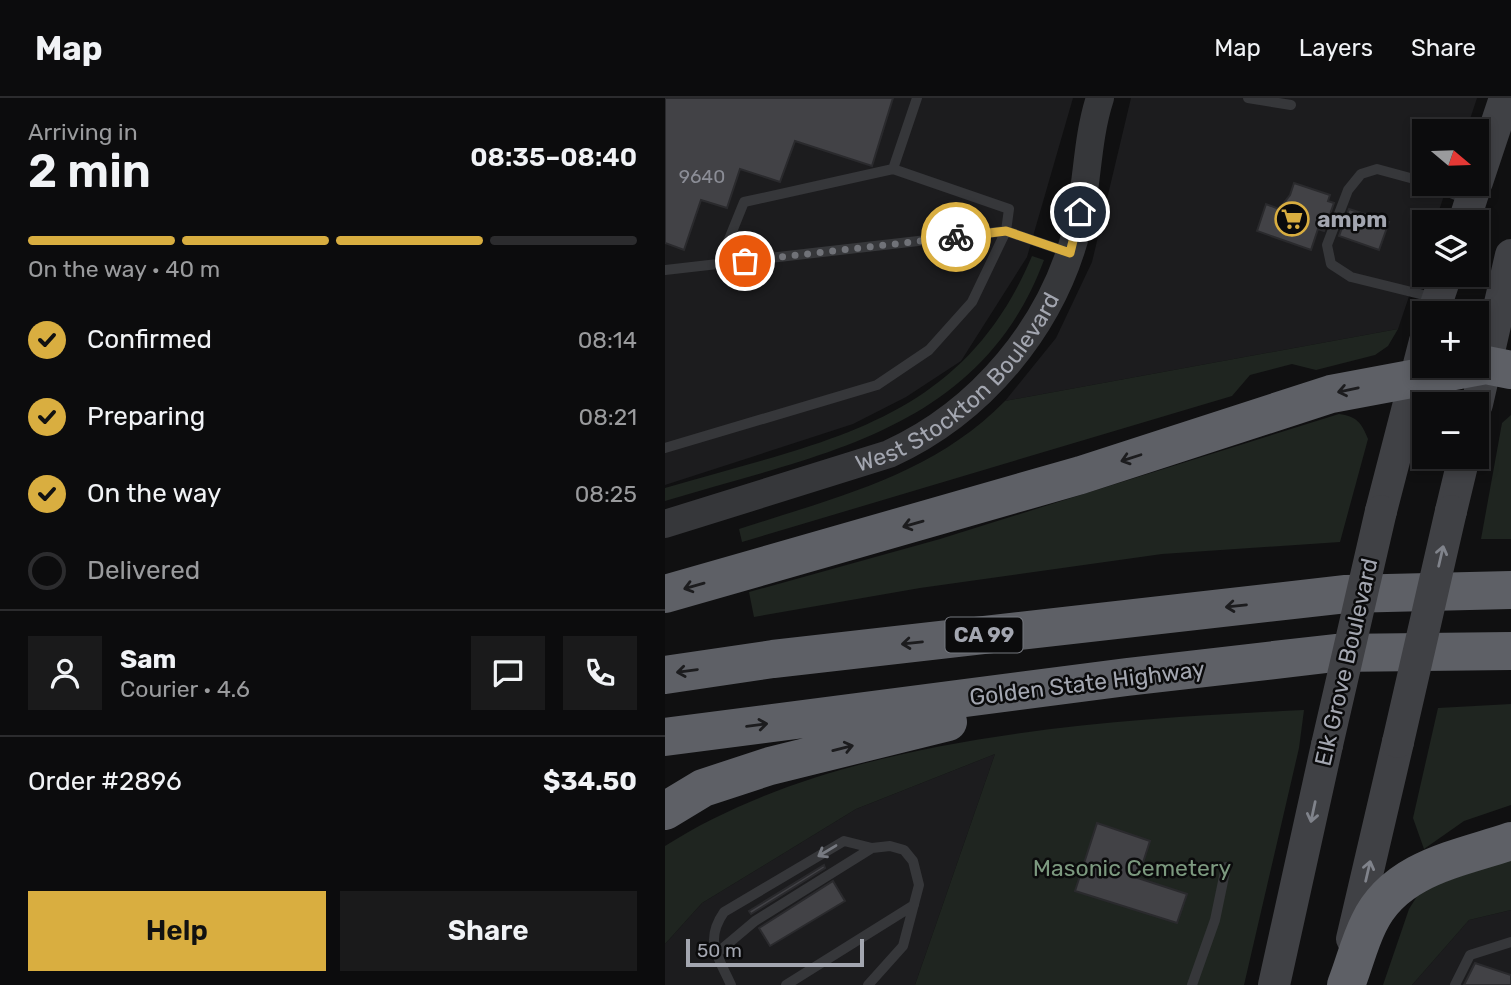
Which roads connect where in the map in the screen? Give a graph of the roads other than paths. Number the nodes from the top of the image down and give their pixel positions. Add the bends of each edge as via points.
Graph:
1 (917, 98) edge
2 (1100, 98) edge
3 (1248, 98) edge
4 (1505, 98) edge
5 (1291, 105) dead end
6 (893, 169) junction
7 (1412, 179) edge
8 (1472, 197) edge
9 (1006, 231) junction
10 (1070, 253) junction
11 (1511, 255) edge
12 (719, 264) junction
13 (665, 270) edge
14 (1439, 295) edge
15 (1412, 362) edge
16 (1498, 367) edge
17 (1415, 378) edge
18 (1483, 392) edge
19 (665, 448) edge
20 (1461, 469) edge
21 (665, 524) edge
22 (1511, 590) edge
23 (665, 594) edge
24 (1511, 651) edge
25 (665, 675) edge
26 (1127, 677) junction
27 (665, 737) edge
28 (665, 811) edge
29 (1511, 841) edge
30 (872, 848) junction
31 (1226, 867) dead end
32 (914, 905) junction
33 (1511, 942) edge
34 (717, 953) junction
35 (731, 985) edge
36 (786, 985) edge
37 (868, 985) edge
38 (1192, 985) edge
39 (1274, 985) edge
40 (1344, 985) edge
41 (1455, 985) edge

1 - 6 lane
2 - 10 street, West Stockton Boulevard
3 - 5 lane
4 - 8 main road
6 - 9 lane via 1009,209
6 - 12 lane via 744,202
7 - 14 lane via 1377,169 1361,174 1347,190 1327,245 1331,264 1351,277
9 - 10 lane
9 - 12 lane
9 - 19 lane via 972,302 944,337 877,385
10 - 21 street, West Stockton Boulevard via 1035,325 985,389 946,423 889,454
11 - 16 main road
12 - 13 lane
15 -> 23 highway via 1331,394 1081,475
16 - 18 main road
17 -> 39 main road, Elk Grove Boulevard, bridge
40 -> 20 main road, bridge
22 -> 25 highway, CA 99 via 1335,595
24 - 26 highway, Golden State Highway via 1335,653
27 -> 26 highway, Golden State Highway
28 -> 26 highway via 703,788 770,766
29 - 40 highway via 1418,872 1395,888 1369,922
30 - 32 lane via 904,850 913,861 919,885
30 - 34 lane via 755,921
30 -> 34 lane via 843,841 725,912 716,923 712,941
31 - 38 lane via 1215,920
32 - 36 lane
32 - 37 lane via 903,946
33 - 41 lane via 1470,955
34 - 35 lane

